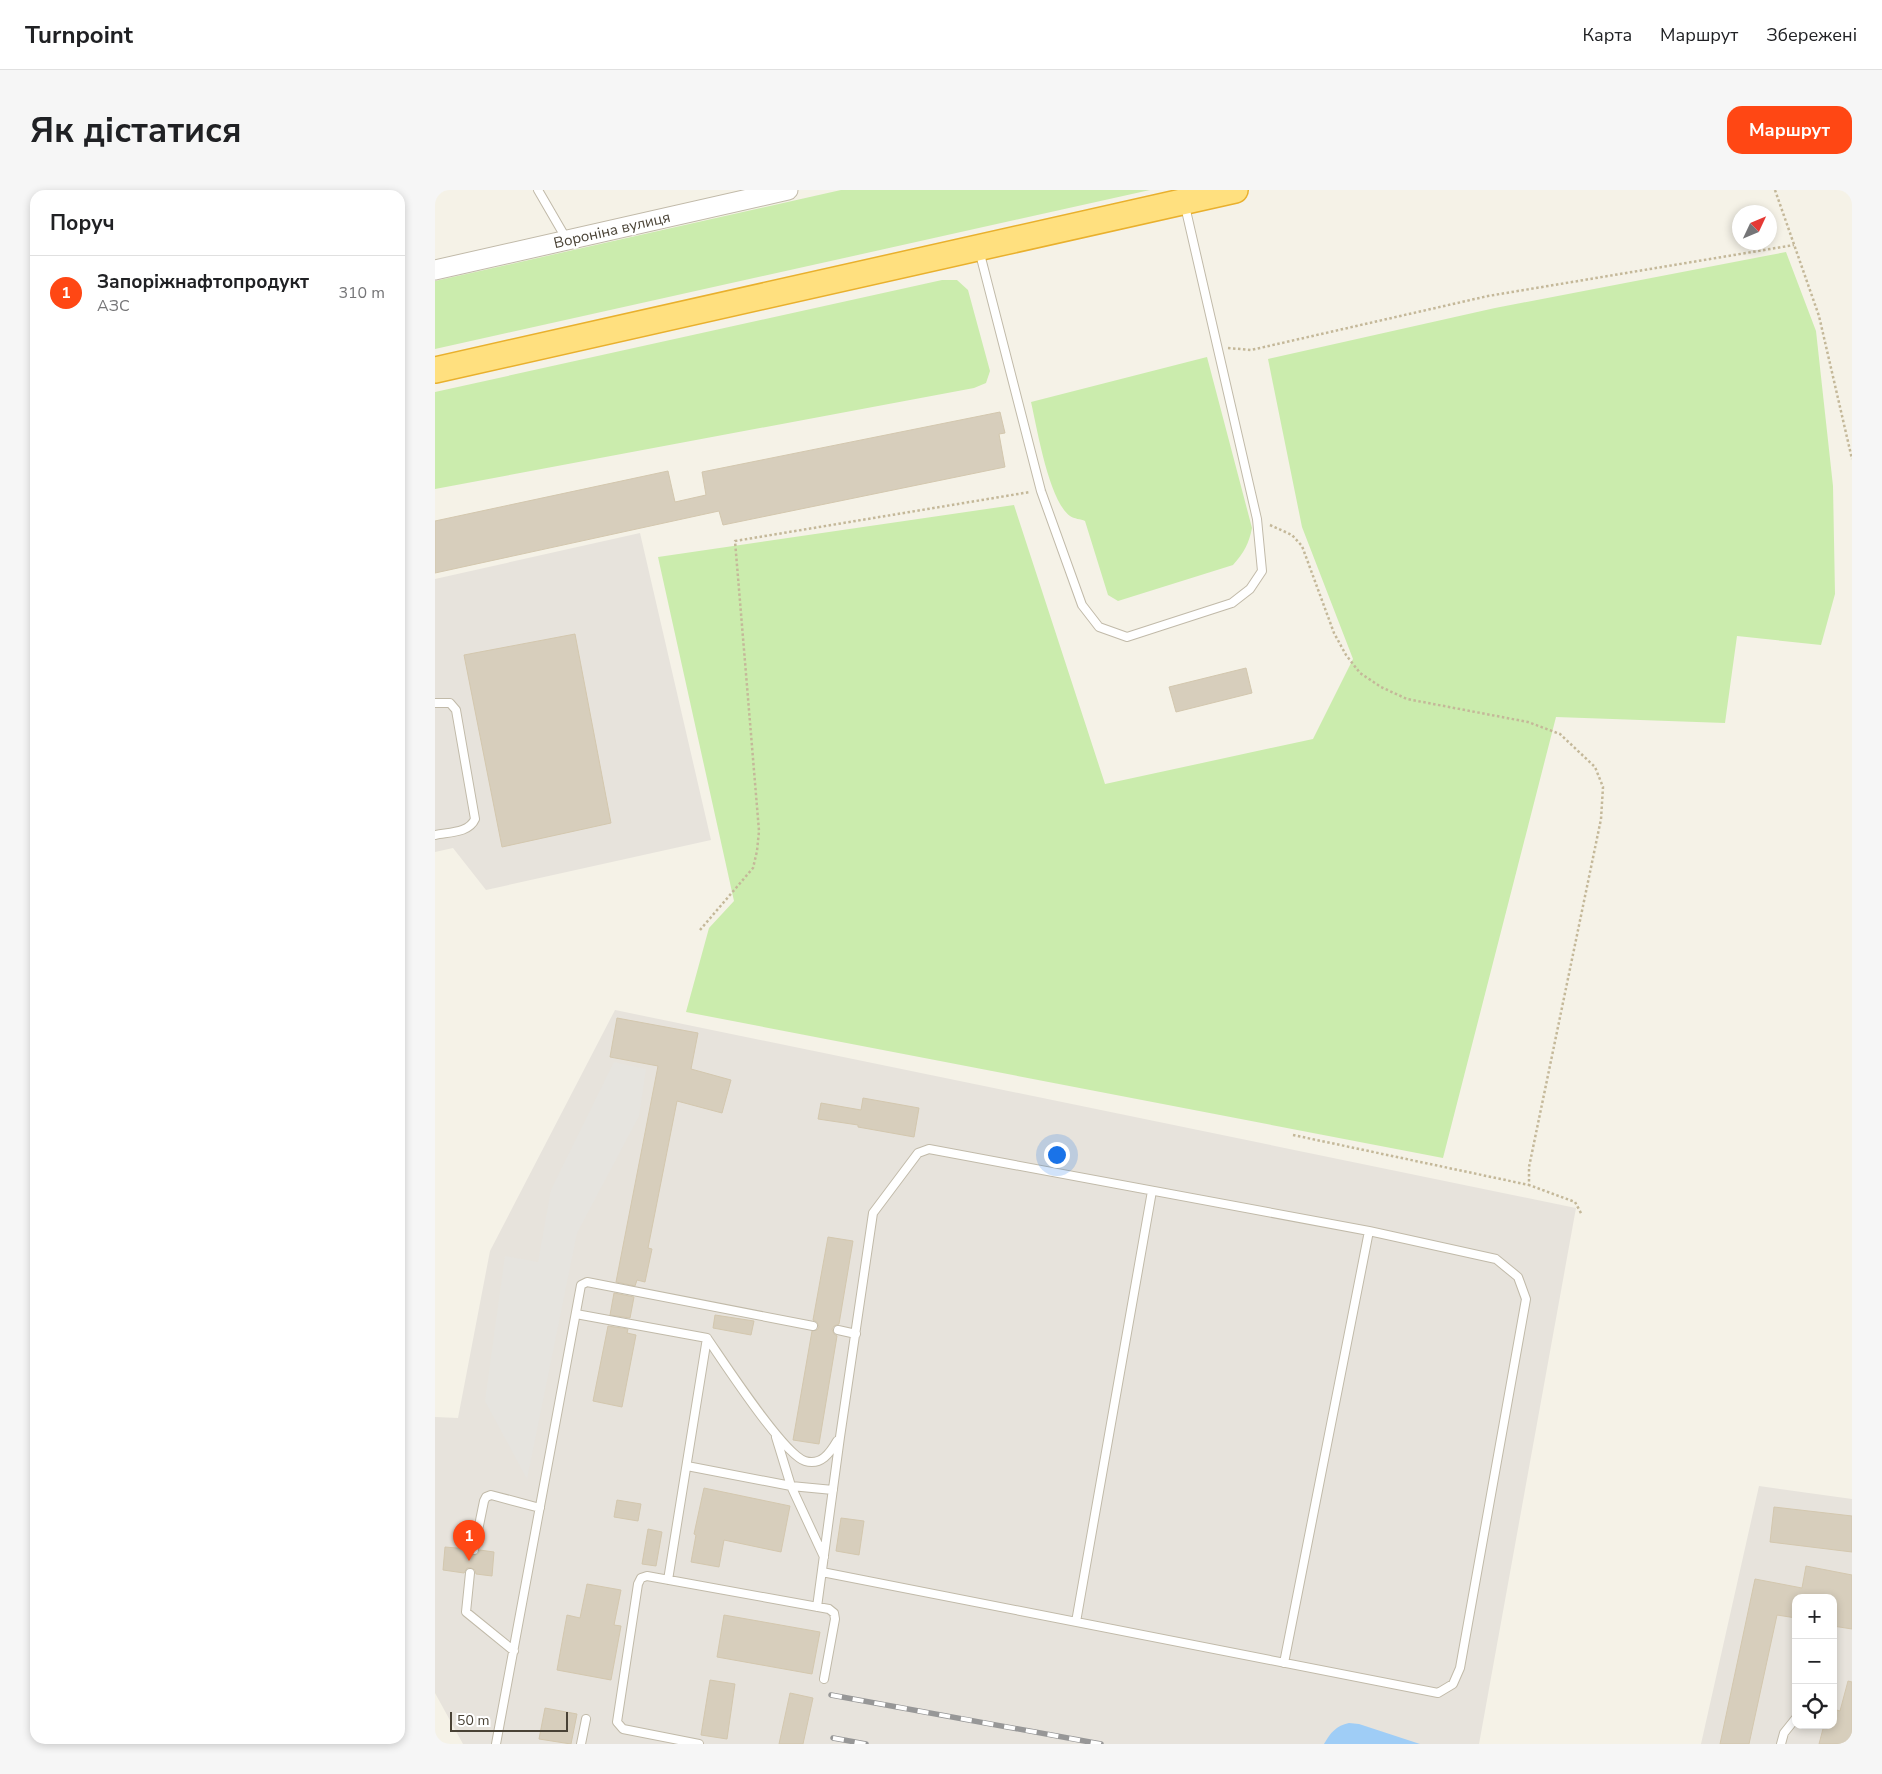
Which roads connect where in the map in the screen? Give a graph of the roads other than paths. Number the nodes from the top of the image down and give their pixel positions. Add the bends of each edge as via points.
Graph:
1 (538, 190) edge
2 (788, 190) edge
3 (1235, 190) edge
4 (1184, 202) junction
5 (567, 240) junction
6 (978, 248) junction
7 (435, 270) edge
8 (435, 370) edge
9 (435, 703) edge
10 (435, 835) edge
11 (1152, 1190) junction
12 (1369, 1231) junction
13 (576, 1314) junction
14 (813, 1326) dead end
15 (838, 1330) dead end
16 (856, 1334) junction
17 (707, 1338) junction
18 (776, 1435) junction
19 (840, 1437) junction
20 (687, 1466) junction
21 (791, 1486) junction
22 (833, 1490) junction
23 (540, 1508) junction
24 (474, 1550) dead end
25 (824, 1557) junction
26 (822, 1572) junction
27 (470, 1573) dead end
28 (668, 1580) junction
29 (817, 1607) junction
30 (1076, 1622) junction
31 (513, 1652) junction
32 (1284, 1663) junction
33 (823, 1679) dead end
34 (586, 1719) dead end
35 (1792, 1723) edge
36 (496, 1744) edge
37 (581, 1744) edge
38 (699, 1744) edge
39 (1781, 1744) edge

1 - 5 lane
2 - 5 street, Вороніна вулиця
3 - 4 highway
4 - 6 highway
4 - 6 lane via 1257,519 1262,571 1250,589 1232,603 1127,637 1099,627 1082,605 1041,491
5 - 7 street, Вороніна вулиця
6 - 8 highway
9 - 10 lane via 450,703 456,710 475,819 467,829
11 - 12 lane
11 - 16 lane via 929,1150 918,1153 873,1213
11 - 30 lane
12 - 32 lane
12 - 32 lane via 1496,1259 1519,1277 1526,1299 1461,1668 1453,1684 1439,1693
13 - 14 lane via 581,1286 587,1282
13 - 17 lane
13 - 23 lane
15 - 16 lane
16 - 19 lane
17 - 18 lane
17 - 20 lane
18 - 19 lane via 804,1461 818,1462 830,1453
18 - 21 lane
19 - 22 lane
20 - 21 lane
20 - 28 lane
21 - 22 lane
21 - 25 lane
22 - 25 lane
23 - 24 lane via 491,1495 486,1497
23 - 31 lane
25 - 26 lane
26 - 29 lane
26 - 30 lane
27 - 31 lane via 466,1612
28 - 29 lane
28 - 38 lane via 647,1576 638,1584 617,1722 623,1729
29 - 33 lane via 829,1609 835,1619
30 - 32 lane
31 - 36 lane
34 - 37 lane
35 - 39 lane

